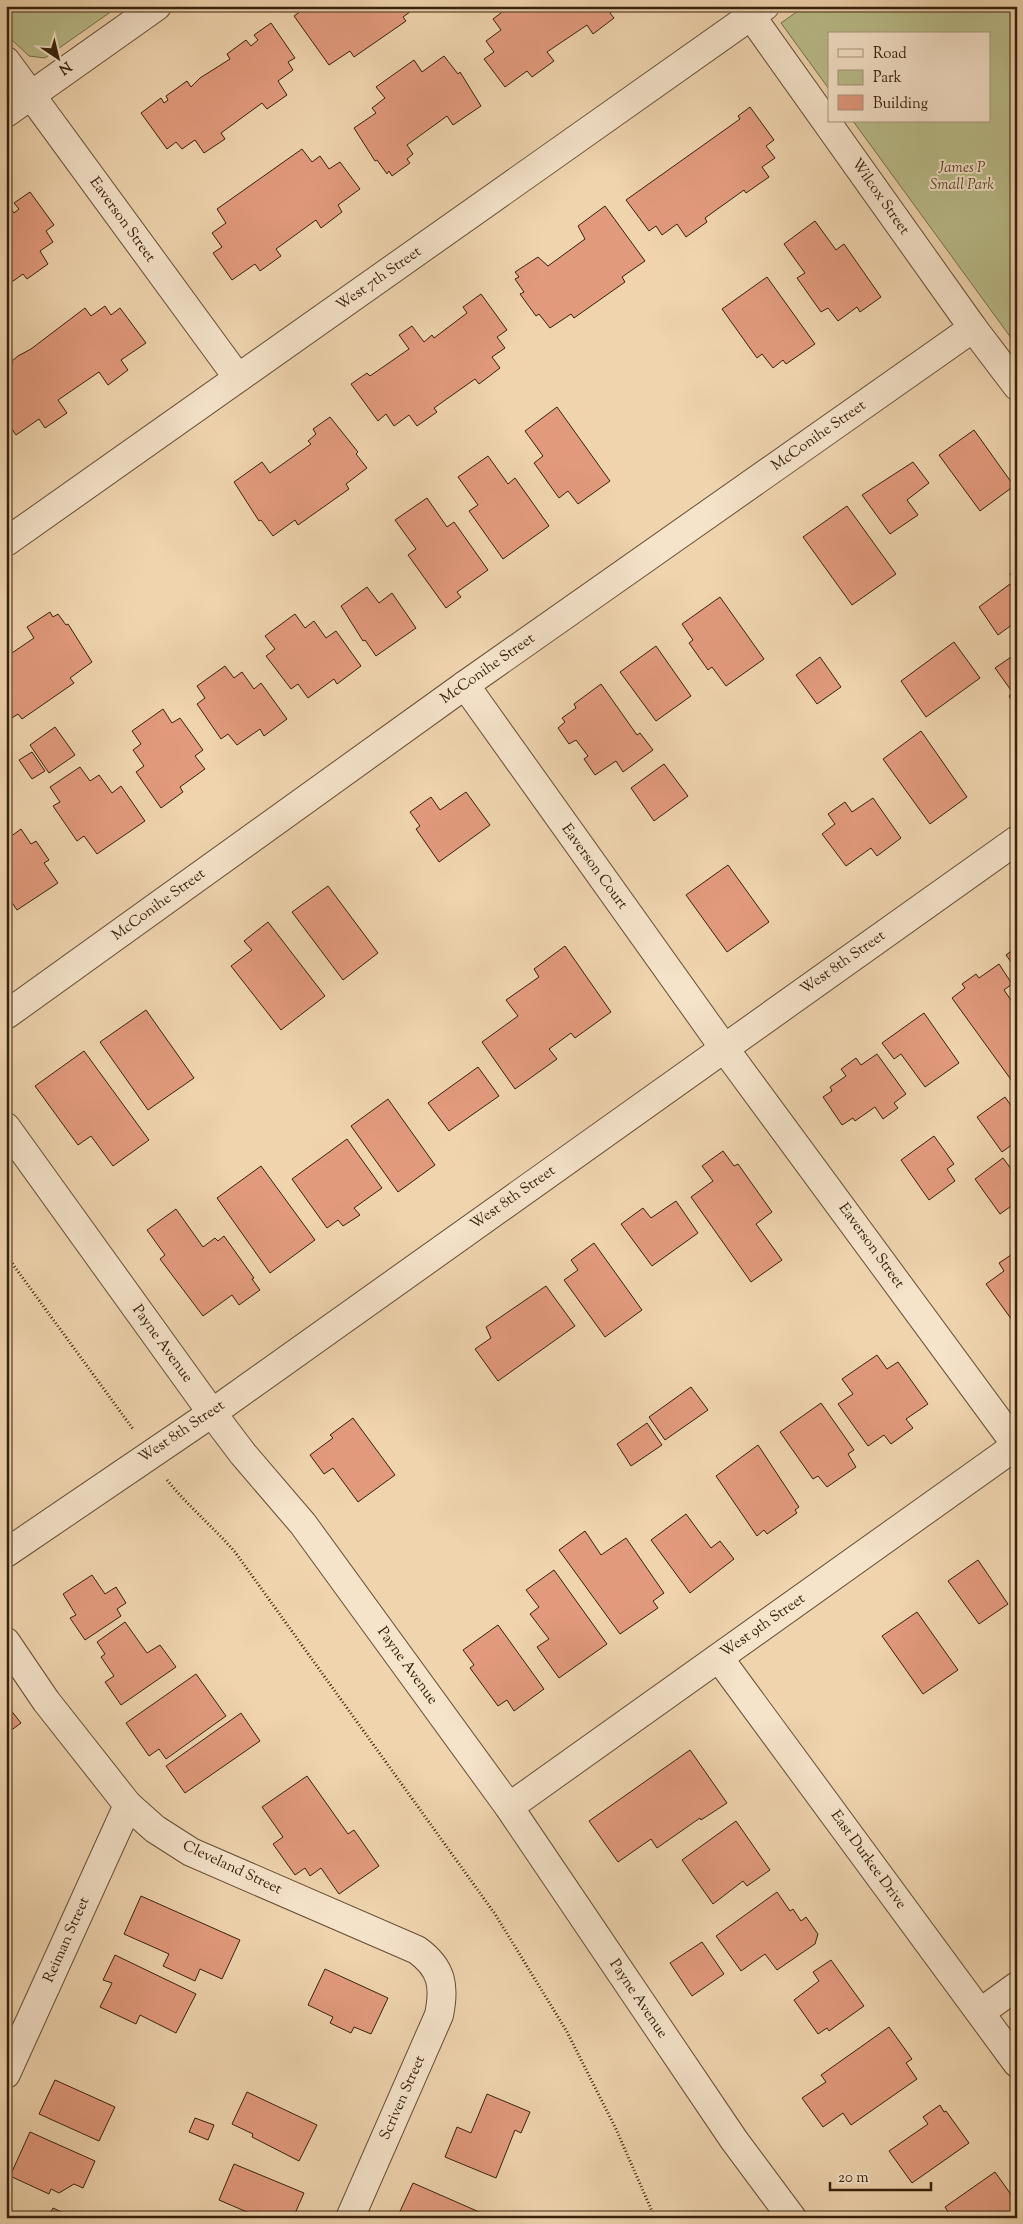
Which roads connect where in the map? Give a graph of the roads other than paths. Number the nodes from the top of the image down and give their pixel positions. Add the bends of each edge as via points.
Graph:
1 (157, 6) edge
2 (754, 10) edge
3 (6, 61) edge
4 (32, 95) junction
5 (6, 113) edge
6 (828, 117) edge
7 (831, 122) edge
8 (973, 328) junction
9 (238, 378) junction
10 (1017, 386) edge
11 (6, 542) edge
12 (465, 685) junction
13 (1017, 840) edge
14 (6, 1015) edge
15 (724, 1048) junction
16 (6, 1127) edge
17 (212, 1413) junction
18 (1017, 1446) edge
19 (6, 1553) edge
20 (6, 1642) edge
21 (719, 1658) junction
22 (128, 1805) junction
23 (509, 1807) junction
24 (439, 1975) joint
25 (1017, 1986) edge
26 (981, 2012) junction
27 (1017, 2063) edge
28 (6, 2074) edge
29 (350, 2218) edge
30 (792, 2218) edge

1 - 4 street
2 - 6 street, Wilcox Street
2 - 9 street, West 7th Street
3 - 4 street, Eaverson Street
4 - 5 street
4 - 9 street, Eaverson Street
7 - 8 street, Wilcox Street
8 - 10 street, Wilcox Street
8 - 12 street, McConihe Street
9 - 11 street, West 7th Street
12 - 14 street, McConihe Street
12 - 15 street, Eaverson Court
13 - 15 street, West 8th Street
15 - 17 street, West 8th Street
15 - 18 street, Eaverson Street
16 - 17 street, Payne Avenue
17 - 19 street, West 8th Street
17 - 23 street, Payne Avenue via 242,1454 303,1524
18 - 21 street, West 9th Street
20 - 22 street, Cleveland Street via 46,1701
21 - 23 street, West 9th Street
21 - 26 street, East Durkee Drive
22 - 24 street, Cleveland Street via 191,1852 417,1950 430,1960
22 - 28 street, Reiman Street
23 - 30 street, Payne Avenue via 729,2132
24 - 29 street, Scriven Street via 443,1994 440,2015
25 - 26 street
26 - 27 street, East Durkee Drive

